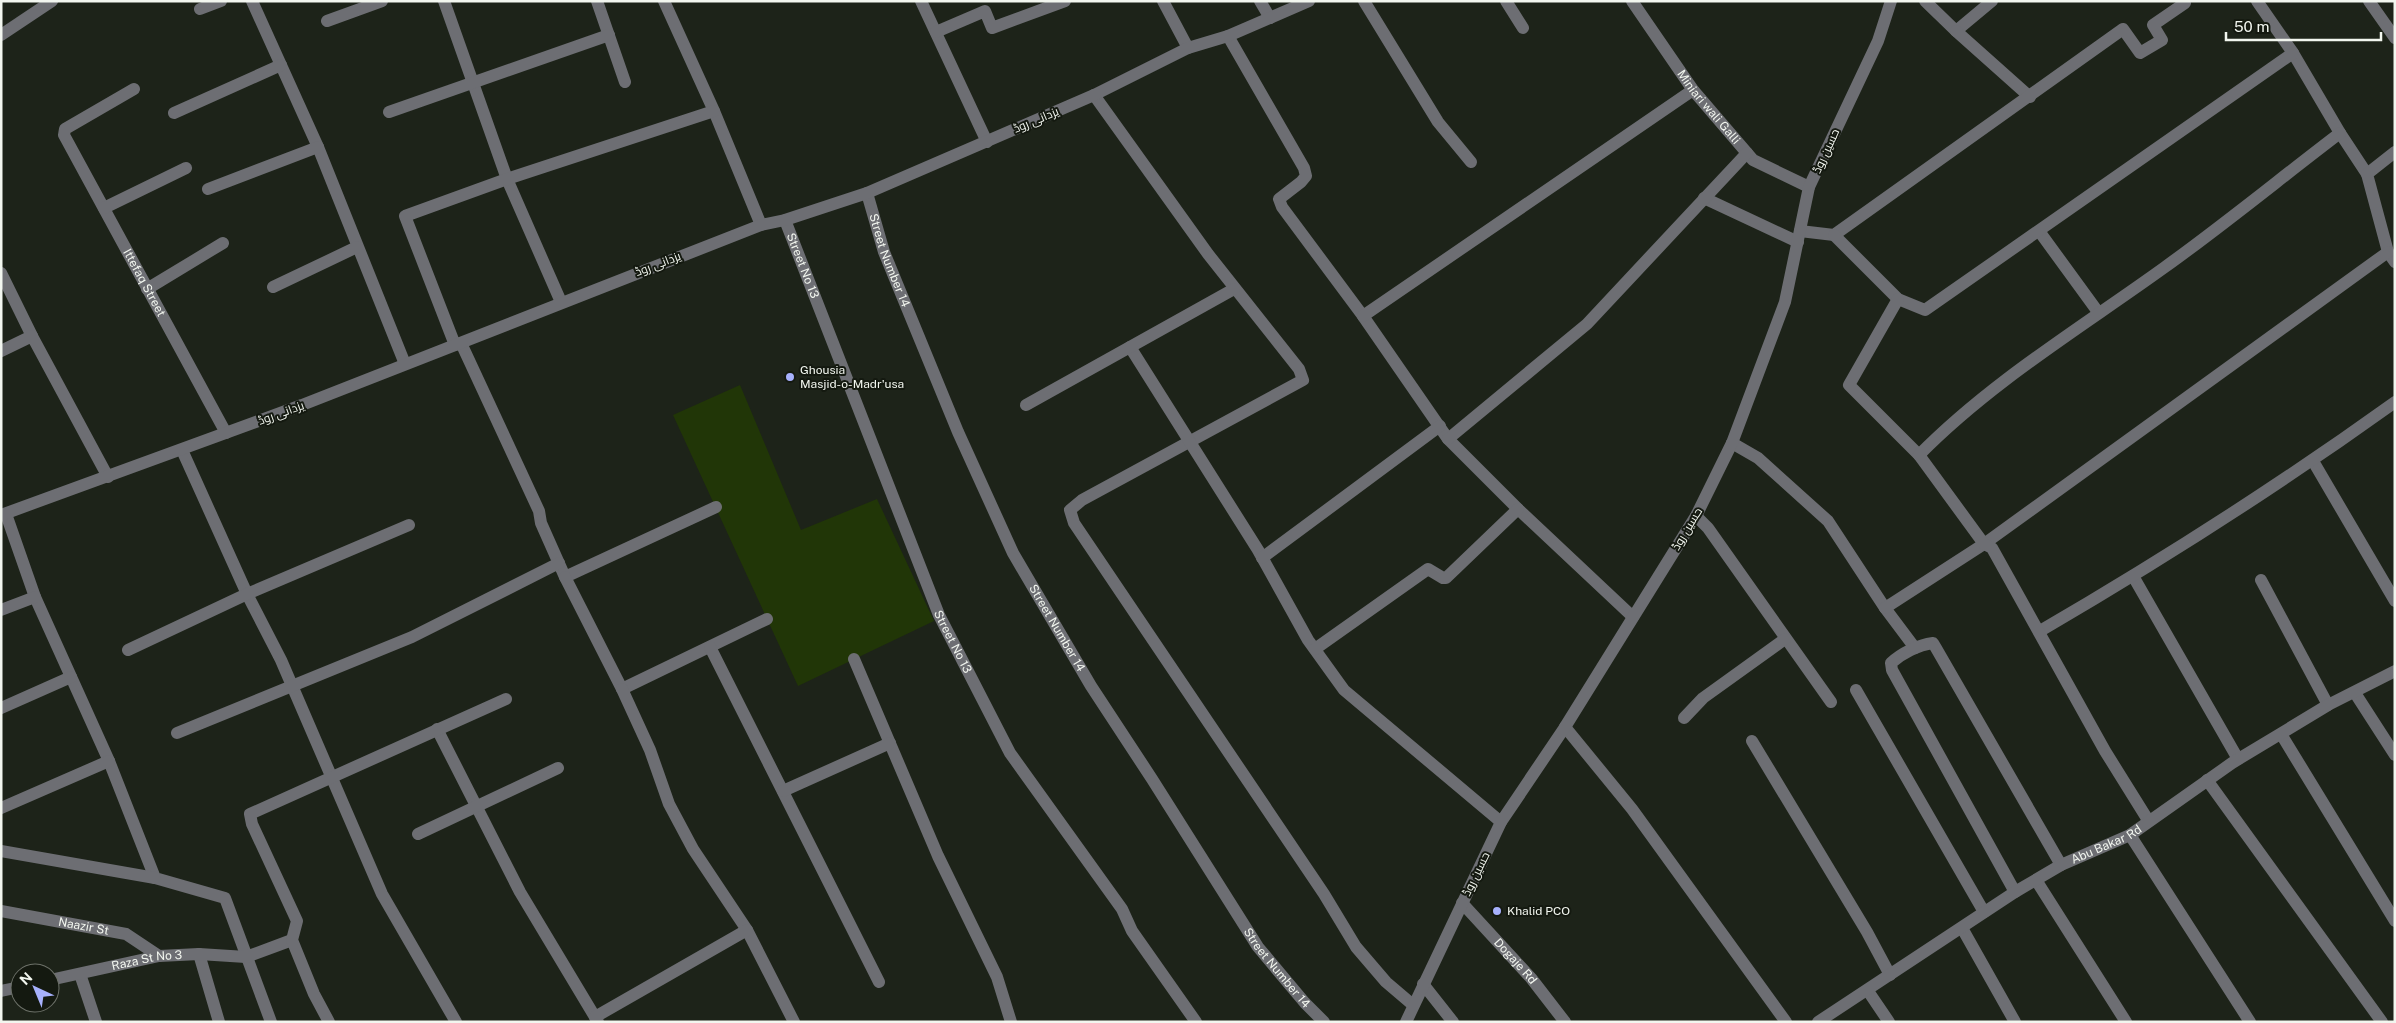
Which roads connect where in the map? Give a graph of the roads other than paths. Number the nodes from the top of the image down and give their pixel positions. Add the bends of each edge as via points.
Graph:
1 (52, 1) edge
2 (221, 1) edge
3 (252, 1) edge
4 (382, 1) edge
5 (444, 1) edge
6 (597, 1) edge
7 (664, 1) edge
8 (921, 1) edge
9 (1065, 1) edge
10 (1163, 1) edge
11 (1260, 1) edge
12 (1309, 1) edge
13 (1364, 1) edge
14 (1506, 1) edge
15 (1632, 1) edge
16 (1891, 1) edge
17 (1925, 1) edge
18 (1992, 1) edge
19 (2257, 1) edge
20 (2369, 1) edge
21 (2186, 2) edge
22 (200, 9) dead end
23 (1270, 18) junction
24 (327, 21) dead end
25 (1523, 28) dead end
26 (1956, 31) junction
27 (936, 32) junction
28 (2, 33) edge
29 (609, 35) junction
30 (1228, 36) junction
31 (2395, 38) edge
32 (1188, 48) junction
33 (2293, 53) junction
34 (281, 65) junction
35 (625, 82) dead end
36 (474, 83) junction
37 (134, 88) dead end
38 (1693, 90) junction
39 (1094, 95) junction
40 (2030, 97) junction
41 (714, 111) junction
42 (388, 112) dead end
43 (174, 114) dead end
44 (2340, 133) junction
45 (987, 142) junction
46 (318, 147) junction
47 (2395, 152) edge
48 (1747, 153) junction
49 (1471, 162) dead end
50 (186, 168) dead end
51 (2367, 174) junction
52 (507, 179) junction
53 (1809, 188) junction
54 (208, 189) dead end
55 (867, 193) junction
56 (1704, 198) junction
57 (104, 208) junction
58 (784, 220) junction
59 (762, 225) junction
60 (2038, 231) junction
61 (1834, 235) junction
62 (1799, 236) junction
63 (223, 243) dead end
64 (357, 247) junction
65 (2391, 257) edge
66 (1, 273) edge
67 (273, 287) dead end
68 (147, 289) junction
69 (1234, 289) junction
70 (1898, 299) junction
71 (561, 302) junction
72 (2098, 312) junction
73 (1363, 316) junction
74 (32, 336) junction
75 (458, 344) junction
76 (1130, 347) junction
77 (1, 352) edge
78 (405, 364) junction
79 (2395, 402) edge
80 (1026, 405) dead end
81 (1440, 426) junction
82 (226, 433) junction
83 (1448, 438) junction
84 (1191, 442) junction
85 (1732, 443) junction
86 (182, 450) junction
87 (1919, 455) junction
88 (2313, 461) junction
89 (108, 477) junction
90 (716, 507) dead end
91 (1518, 509) junction
92 (3, 514) edge
93 (1696, 516) junction
94 (410, 525) dead end
95 (1984, 544) junction
96 (1262, 558) junction
97 (559, 563) junction
98 (2133, 576) junction
99 (565, 577) junction
100 (2261, 580) dead end
101 (247, 594) junction
102 (35, 597) junction
103 (2395, 601) edge
104 (1885, 608) junction
105 (1, 610) edge
106 (1633, 617) junction
107 (767, 619) dead end
108 (2040, 631) junction
109 (1785, 639) junction
110 (710, 646) junction
111 (1915, 648) junction
112 (1315, 649) junction
113 (128, 650) dead end
114 (854, 659) dead end
115 (2395, 671) edge
116 (71, 677) junction
117 (292, 685) junction
118 (622, 689) junction
119 (1856, 690) dead end
120 (2355, 692) junction
121 (506, 698) dead end
122 (1831, 702) dead end
123 (2328, 705) junction
124 (1, 708) edge
125 (1684, 718) dead end
126 (1565, 727) junction
127 (437, 729) junction
128 (177, 733) dead end
129 (2281, 734) junction
130 (1752, 741) dead end
131 (890, 743) junction
132 (2395, 755) edge
133 (2238, 760) junction
134 (109, 761) junction
135 (558, 768) dead end
136 (332, 777) junction
137 (2207, 780) junction
138 (783, 791) junction
139 (477, 806) junction
140 (1, 808) edge
141 (2148, 820) junction
142 (1501, 822) junction
143 (418, 834) dead end
144 (2130, 835) junction
145 (1, 851) edge
146 (2061, 865) junction
147 (155, 878) junction
148 (2036, 880) junction
149 (2015, 892) junction
150 (1462, 903) junction
151 (1, 912) edge
152 (1984, 912) junction
153 (2395, 921) edge
154 (1962, 928) junction
155 (748, 930) junction
156 (292, 940) junction
157 (199, 954) junction
158 (159, 956) junction
159 (246, 956) junction
160 (80, 974) junction
161 (1890, 975) junction
162 (60, 978) edge
163 (879, 982) dead end
164 (1423, 984) junction
165 (1868, 991) junction
166 (1413, 1005) junction
167 (597, 1019) edge
168 (96, 1022) edge
169 (219, 1022) edge
170 (271, 1022) edge
171 (329, 1022) edge
172 (456, 1022) edge
173 (794, 1022) edge
174 (1011, 1022) edge
175 (1196, 1022) edge
176 (1324, 1022) edge
177 (1406, 1022) edge
178 (1454, 1022) edge
179 (1565, 1022) edge
180 (1786, 1022) edge
181 (1818, 1022) edge
182 (1890, 1022) edge
183 (2015, 1022) edge
184 (2126, 1022) edge
185 (2250, 1022) edge
186 (2382, 1022) edge

1 - 28 street
2 - 22 street
3 - 34 street
4 - 24 street
5 - 36 street
6 - 29 street
7 - 41 street
8 - 27 street
9 - 27 street via 992,28 985,11
10 - 32 street
11 - 23 street
12 - 23 street, یزدانی روڈ
13 - 49 street via 1438,122
14 - 25 street
15 - 38 street, Miniari wali Galli
16 - 53 street, حسین روڈ via 1878,40
17 - 26 street
18 - 26 street
19 - 33 street
20 - 31 street
21 - 40 street via 2153,25 2162,40 2140,53 2123,29
23 - 30 street, یزدانی روڈ
26 - 40 street
27 - 45 street
29 - 35 street
29 - 36 street
30 - 32 street, یزدانی روڈ
30 - 73 street via 1304,168 1306,176 1279,199 1282,207
32 - 39 street, یزدانی روڈ
33 - 44 street
33 - 60 street
34 - 43 street
34 - 46 street
36 - 42 street
36 - 52 street
37 - 57 street, Ittefaq Street via 64,132
38 - 48 street, Miniari wali Galli
38 - 73 street
39 - 45 street, یزدانی روڈ
39 - 69 street
40 - 61 street
41 - 52 street
41 - 59 street
44 - 51 street
44 - 72 street via 2165,267
45 - 55 street, یزدانی روڈ
46 - 54 street
46 - 64 street
47 - 51 street
48 - 53 street, Miniari wali Galli via 1753,160
48 - 56 street
50 - 57 street
51 - 65 street
52 - 71 street
52 - 75 street via 405,216
53 - 62 street, حسین روڈ
55 - 58 street, یزدانی روڈ
55 - 176 street, Street Number 14 via 884,252 958,432 1013,553 1090,686 1258,947
56 - 62 street
56 - 83 street via 1587,324
57 - 68 street, Ittefaq Street
58 - 59 street, یزدانی روڈ
58 - 175 street, Street No 13 via 939,615 1010,752 1122,909 1132,931
59 - 71 street, یزدانی روڈ
60 - 70 street via 1925,310
60 - 72 street
61 - 62 street
61 - 70 street
62 - 85 street, حسین روڈ via 1785,302
63 - 68 street
64 - 67 street
64 - 78 street
65 - 95 street
66 - 74 street
68 - 82 street, Ittefaq Street
69 - 76 street
69 - 84 street via 1299,369 1303,380
70 - 87 street via 1849,385
71 - 75 street, یزدانی روڈ
72 - 87 street via 1952,421
73 - 81 street
74 - 77 street
74 - 89 street
75 - 78 street, یزدانی روڈ
75 - 97 street via 539,511
76 - 80 street
76 - 84 street
78 - 82 street, یزدانی روڈ
79 - 88 street
81 - 83 street
81 - 96 street
82 - 86 street, یزدانی روڈ
83 - 91 street
84 - 96 street
84 - 166 street via 1082,500 1070,510 1074,523 1324,894 1356,947 1386,982
85 - 93 street, حسین روڈ
85 - 104 street via 1758,458 1828,521
86 - 89 street, یزدانی روڈ
86 - 101 street
87 - 95 street
88 - 98 street
88 - 103 street
89 - 92 street, یزدانی روڈ
90 - 99 street
91 - 106 street
91 - 112 street via 1446,578 1428,569
92 - 102 street
93 - 106 street, حسین روڈ
93 - 109 street via 1708,528
94 - 101 street
95 - 104 street
95 - 108 street via 1992,548
96 - 112 street
97 - 99 street
97 - 117 street via 412,637
98 - 108 street
98 - 133 street
99 - 118 street
100 - 123 street
101 - 113 street
101 - 117 street
102 - 105 street
102 - 116 street
104 - 111 street
106 - 126 street, حسین روڈ
107 - 110 street
108 - 141 street via 2105,751
109 - 122 street
109 - 125 street via 1703,698
110 - 118 street
110 - 138 street
111 - 146 street via 1933,643
111 - 149 street via 1891,663 1892,670
112 - 142 street via 1344,690
114 - 131 street
115 - 120 street, Abu Bakar Rd
116 - 124 street
116 - 134 street
117 - 128 street
117 - 136 street
118 - 155 street via 650,750 669,804 693,849
119 - 152 street
120 - 123 street, Abu Bakar Rd
120 - 132 street
121 - 127 street
123 - 129 street, Abu Bakar Rd
126 - 142 street, حسین روڈ
126 - 180 street via 1632,809
127 - 136 street
127 - 139 street
129 - 133 street, Abu Bakar Rd
129 - 153 street
130 - 161 street
131 - 138 street
131 - 174 street via 938,856 997,977
133 - 137 street, Abu Bakar Rd
134 - 140 street
134 - 147 street
135 - 139 street
136 - 156 street via 250,814 297,921
136 - 172 street via 382,894
137 - 141 street, Abu Bakar Rd
137 - 186 street
138 - 163 street
139 - 143 street
139 - 167 street via 520,892
141 - 144 street, Abu Bakar Rd
142 - 150 street, حسین روڈ
144 - 146 street, Abu Bakar Rd
144 - 185 street
145 - 147 street
146 - 148 street, Abu Bakar Rd
147 - 159 street via 225,898
148 - 149 street, Abu Bakar Rd
148 - 184 street
149 - 152 street, Abu Bakar Rd
150 - 164 street, حسین روڈ
150 - 179 street, Dogaje Rd via 1531,978
151 - 158 street, Naazir St via 126,934
152 - 154 street, Abu Bakar Rd
154 - 161 street, Abu Bakar Rd
154 - 183 street
155 - 167 street
155 - 173 street
156 - 159 street
156 - 171 street
157 - 158 street, Raza St No 3
157 - 159 street, Raza St No 3
157 - 169 street
158 - 160 street, Raza St No 3
159 - 170 street
160 - 162 street, Raza St No 3
160 - 168 street
161 - 165 street, Abu Bakar Rd
164 - 166 street, حسین روڈ
164 - 178 street
165 - 181 street, Abu Bakar Rd
165 - 182 street
166 - 177 street, حسین روڈ

